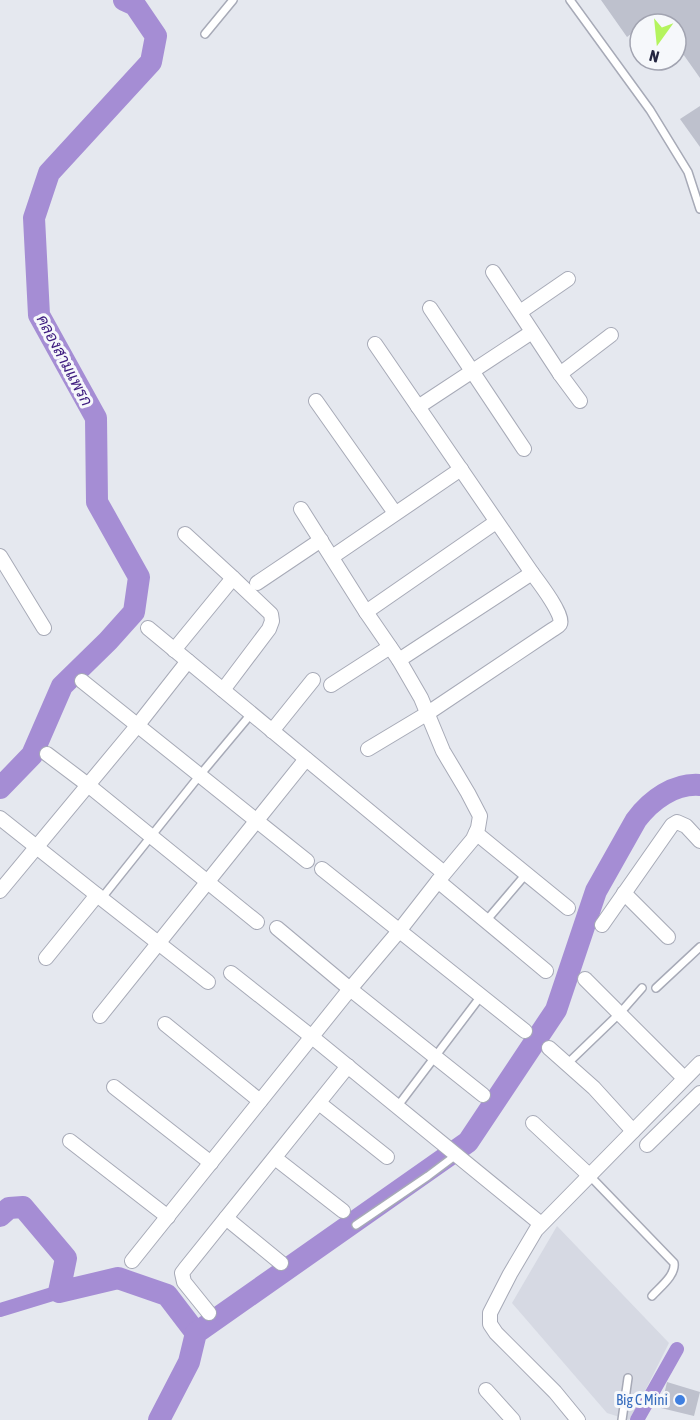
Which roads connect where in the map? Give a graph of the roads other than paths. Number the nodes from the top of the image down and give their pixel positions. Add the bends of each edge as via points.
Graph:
1 (233, 0) edge
2 (570, 0) edge
3 (205, 34) dead end
4 (700, 209) edge
5 (493, 272) dead end
6 (568, 279) dead end
7 (430, 308) dead end
8 (519, 312) junction
9 (532, 332) junction
10 (611, 335) dead end
11 (375, 344) dead end
12 (471, 372) junction
13 (560, 374) junction
14 (316, 401) dead end
15 (580, 401) dead end
16 (418, 407) junction
17 (524, 449) dead end
18 (461, 469) junction
19 (301, 509) dead end
20 (396, 513) junction
21 (496, 522) junction
22 (185, 534) dead end
23 (321, 540) junction
24 (0, 556) edge
25 (332, 557) junction
26 (532, 573) junction
27 (233, 578) junction
28 (257, 583) dead end
29 (366, 612) junction
30 (44, 628) dead end
31 (148, 628) dead end
32 (390, 647) junction
33 (174, 650) junction
34 (399, 660) junction
35 (188, 661) junction
36 (313, 680) dead end
37 (82, 681) dead end
38 (331, 685) dead end
39 (223, 690) junction
40 (428, 713) junction
41 (251, 714) junction
42 (137, 726) junction
43 (272, 731) junction
44 (368, 749) dead end
45 (47, 754) dead end
46 (306, 759) junction
47 (200, 775) junction
48 (88, 785) junction
49 (0, 818) edge
50 (257, 822) junction
51 (476, 833) junction
52 (149, 837) junction
53 (700, 841) edge
54 (37, 848) junction
55 (307, 861) dead end
56 (322, 869) dead end
57 (526, 874) junction
58 (441, 877) junction
59 (207, 882) junction
60 (0, 891) edge
61 (624, 893) junction
62 (99, 897) junction
63 (568, 908) dead end
64 (486, 921) junction
65 (257, 922) dead end
66 (602, 925) dead end
67 (277, 928) dead end
68 (399, 931) junction
69 (668, 937) dead end
70 (158, 944) junction
71 (700, 947) edge
72 (45, 958) dead end
73 (546, 971) dead end
74 (231, 973) dead end
75 (585, 979) dead end
76 (208, 982) dead end
77 (642, 988) dead end
78 (656, 988) dead end
79 (350, 989) junction
80 (481, 996) junction
81 (620, 1013) junction
82 (100, 1016) dead end
83 (165, 1024) dead end
84 (525, 1031) dead end
85 (312, 1037) junction
86 (549, 1048) dead end
87 (436, 1057) junction
88 (700, 1063) edge
89 (567, 1064) junction
90 (348, 1066) junction
91 (684, 1078) junction
92 (114, 1087) dead end
93 (700, 1093) edge
94 (483, 1095) dead end
95 (260, 1101) junction
96 (319, 1103) junction
97 (397, 1107) junction
98 (533, 1123) dead end
99 (633, 1131) junction
100 (70, 1141) dead end
101 (647, 1145) dead end
102 (456, 1155) junction
103 (387, 1157) dead end
104 (275, 1158) junction
105 (211, 1163) junction
106 (589, 1175) junction
107 (343, 1211) dead end
108 (168, 1216) junction
109 (226, 1218) junction
110 (541, 1224) junction
111 (356, 1225) dead end
112 (132, 1261) dead end
113 (281, 1263) dead end
114 (652, 1296) dead end
115 (209, 1313) dead end
116 (628, 1378) dead end
117 (486, 1390) dead end
118 (513, 1420) edge
119 (578, 1420) edge
120 (622, 1420) edge

1 - 3 lane
2 - 4 lane via 650,110 688,172
5 - 8 street
6 - 8 street
7 - 12 street
8 - 9 street
9 - 12 street
9 - 13 street
10 - 13 street
11 - 16 street
12 - 16 street
12 - 17 street
13 - 15 street
14 - 20 street
16 - 18 street
18 - 20 street
18 - 21 street
19 - 23 street
20 - 25 street
21 - 26 street
21 - 29 street
22 - 27 street
23 - 25 street
23 - 28 street
24 - 30 street
25 - 29 street
26 - 34 street
26 - 40 street via 560,615 560,624
27 - 33 street
27 - 39 street via 266,608 272,621
29 - 32 street
31 - 33 street
32 - 34 street
32 - 38 street
33 - 35 street
34 - 40 street
35 - 39 street
35 - 42 street
36 - 43 street
37 - 42 street
39 - 41 street
40 - 44 street
40 - 51 street via 443,751 480,816
41 - 43 street
41 - 47 lane
42 - 47 street
42 - 48 street
43 - 46 street
45 - 48 street
46 - 50 street
46 - 58 street
47 - 50 street
47 - 52 lane
48 - 52 street
48 - 54 street
49 - 54 street
50 - 55 street
50 - 59 street
51 - 57 street
51 - 58 street
52 - 59 street
52 - 62 lane
53 - 61 street via 686,826 677,822 672,825
54 - 60 street
54 - 62 street
56 - 68 street
57 - 63 street
57 - 64 lane
58 - 64 street
58 - 68 street
59 - 65 street
59 - 70 street
61 - 66 street
61 - 69 street
62 - 70 street
62 - 72 street
64 - 73 street
67 - 79 street
68 - 79 street
68 - 80 street
70 - 76 street
70 - 82 street
71 - 78 lane
74 - 85 street
75 - 81 street
77 - 81 lane
79 - 85 street
79 - 87 street
80 - 84 street
80 - 87 lane
81 - 89 lane
81 - 91 street
83 - 95 street
85 - 90 street
85 - 95 street
86 - 89 street
87 - 94 street
87 - 97 lane
88 - 91 street
89 - 99 street
90 - 96 street
90 - 97 street
91 - 99 street
92 - 105 street
93 - 101 street
95 - 105 street
96 - 103 street
96 - 104 street
97 - 102 street
98 - 106 street
99 - 106 street
100 - 108 street
102 - 110 street
102 - 111 lane
104 - 107 street
104 - 109 street
105 - 108 street
106 - 110 street
106 - 114 lane via 674,1263 672,1273
108 - 112 street
109 - 113 street
109 - 115 street via 182,1273 184,1282
110 - 119 street via 490,1313 490,1324
116 - 120 lane
117 - 118 street

